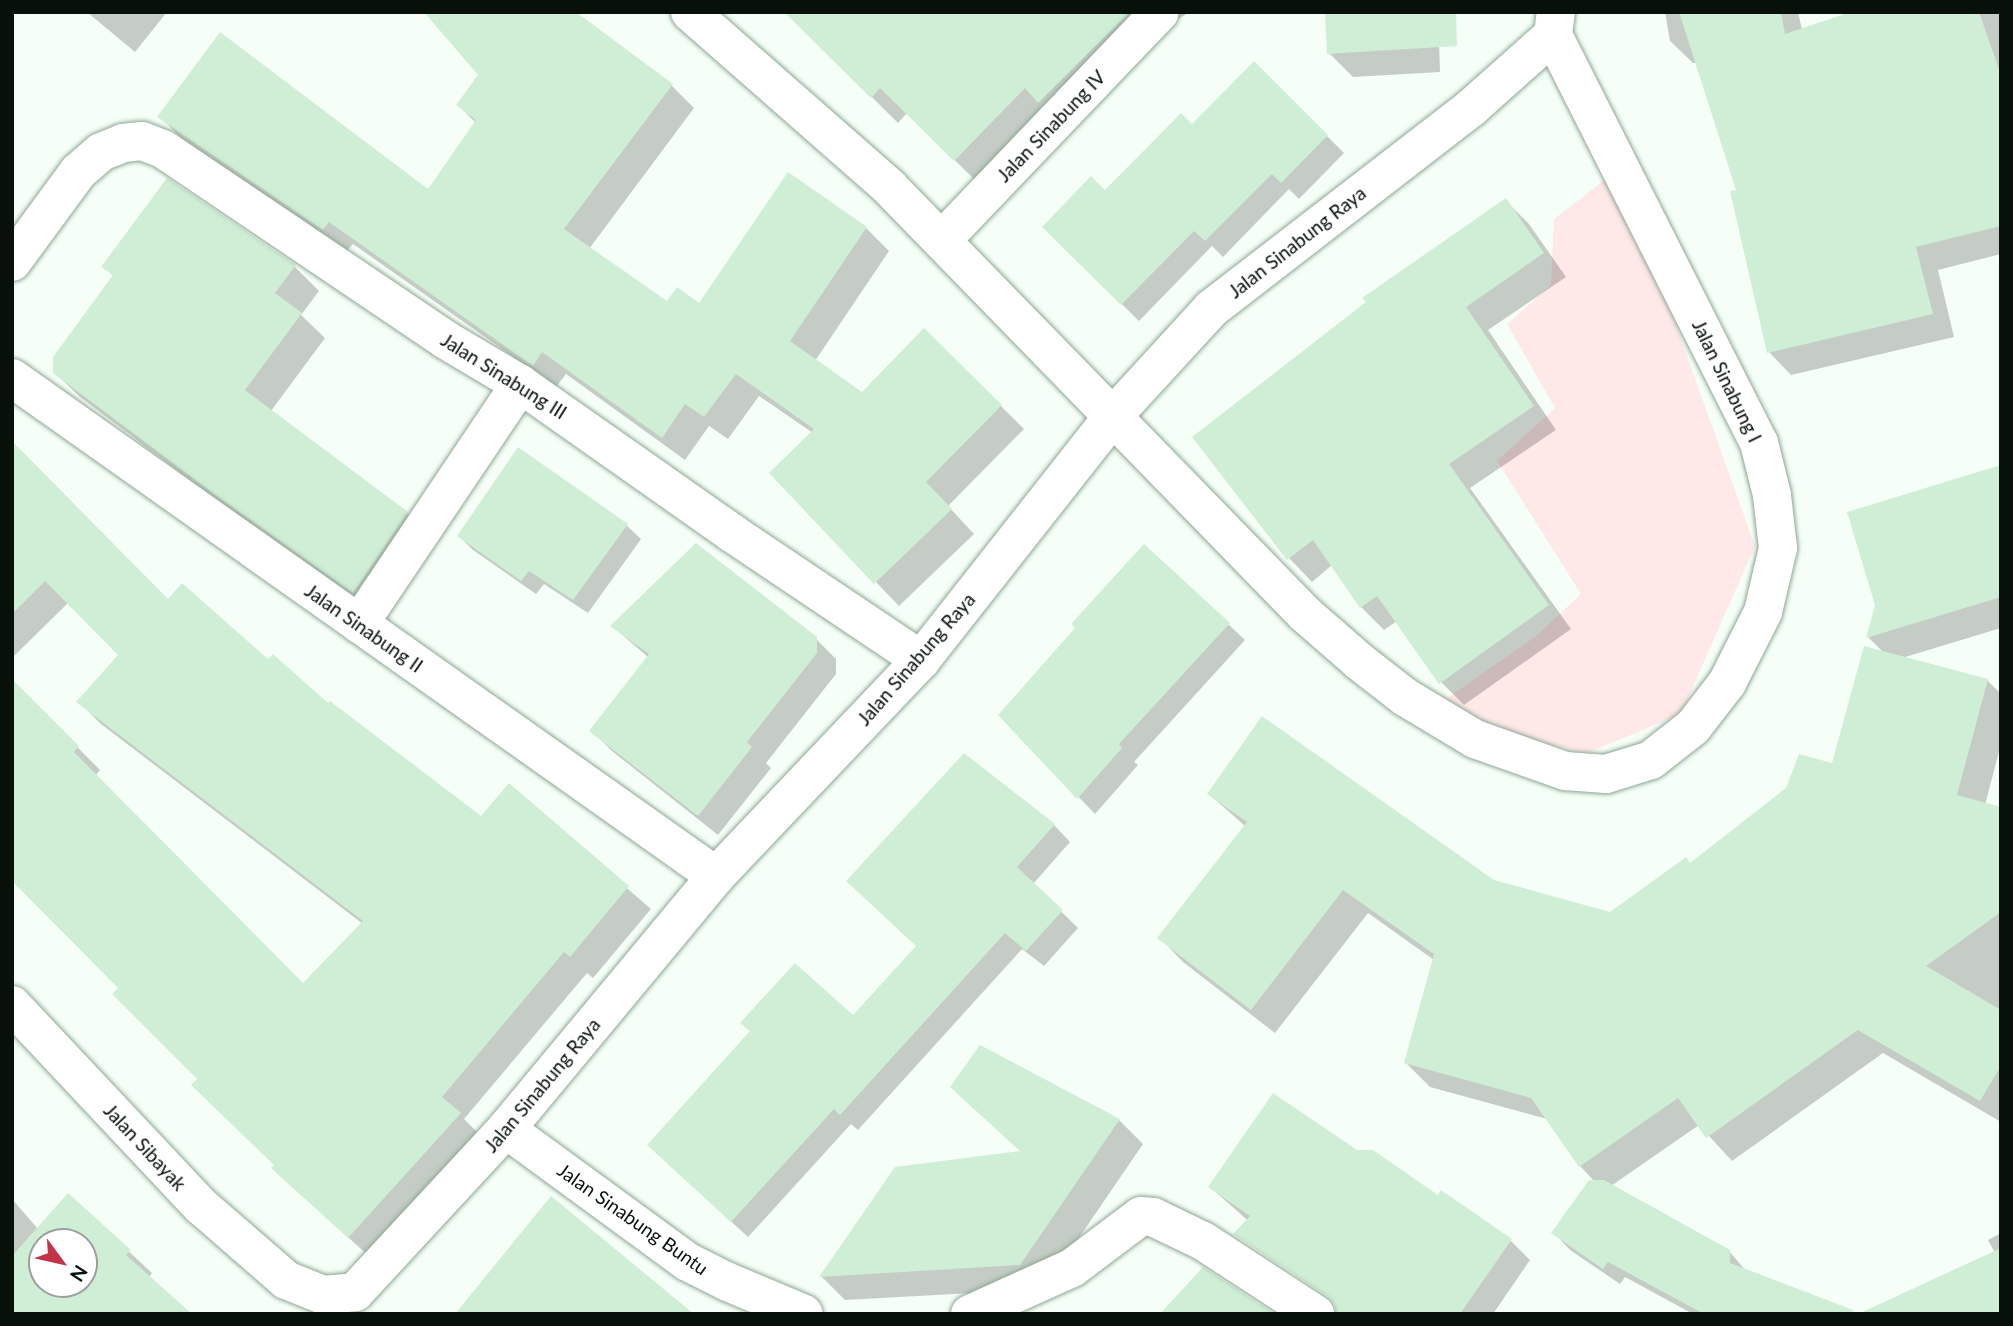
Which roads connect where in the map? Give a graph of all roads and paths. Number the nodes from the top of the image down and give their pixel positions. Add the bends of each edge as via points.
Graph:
1 (690, 12) edge
2 (1160, 12) edge
3 (1554, 24) edge
4 (942, 240) junction
5 (12, 262) edge
6 (12, 379) edge
7 (520, 384) junction
8 (1114, 415) junction
9 (359, 625) junction
10 (921, 660) junction
11 (716, 876) junction
12 (12, 1005) edge
13 (506, 1129) junction
14 (286, 1280) joint
15 (804, 1314) edge
16 (970, 1314) edge
17 (1315, 1314) edge

1 - 4 street via 890,188
2 - 4 street, Jalan Sinabung IV
3 - 8 street, Jalan Sinabung Raya via 1471,108 1211,309
3 - 8 street, Jalan Sinabung I via 1759,443 1772,495 1778,548 1763,612 1727,683 1693,727 1651,760 1606,774 1565,771 1475,739 1405,696 1305,614
4 - 8 street
5 - 7 street, Jalan Sinabung III via 78,172 101,152 142,141 163,149 446,340
6 - 9 street, Jalan Sinabung II
7 - 9 street
7 - 10 street, Jalan Sinabung III
8 - 10 street, Jalan Sinabung Raya
9 - 11 street, Jalan Sinabung II
10 - 11 street, Jalan Sinabung Raya
11 - 13 street, Jalan Sinabung Raya
12 - 14 street, Jalan Sibayak via 201,1206
13 - 14 street, Jalan Sinabung Raya via 355,1292 323,1295
13 - 15 street, Jalan Sinabung Buntu via 688,1262
16 - 17 street via 1072,1268 1141,1216 1153,1217 1203,1241

